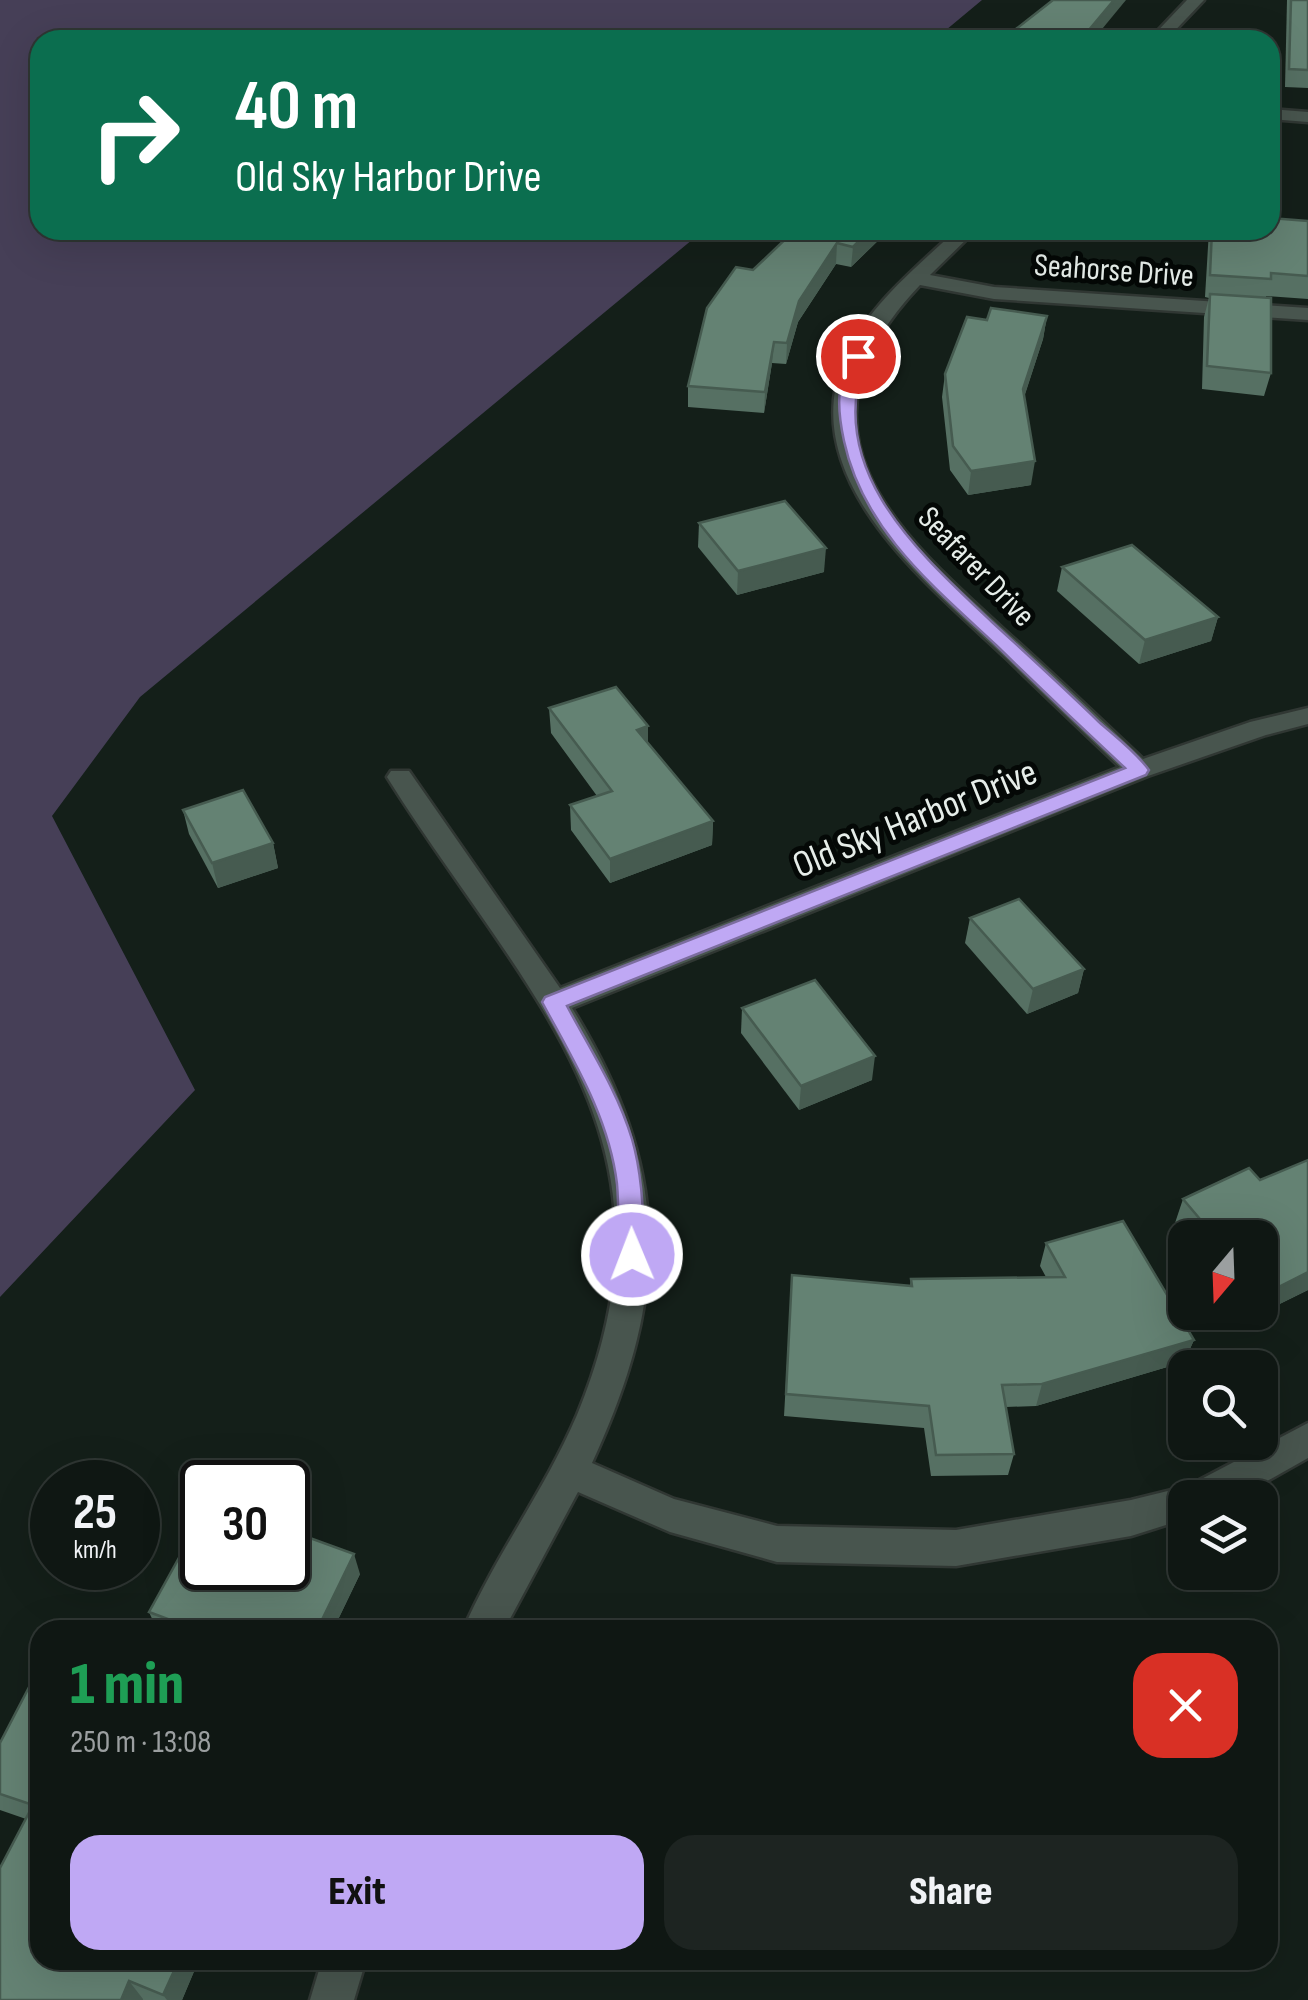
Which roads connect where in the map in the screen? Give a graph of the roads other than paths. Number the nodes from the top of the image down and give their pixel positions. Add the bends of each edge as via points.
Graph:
1 (1196, 0) edge
2 (1167, 30) edge
3 (1280, 115) edge
4 (1308, 117) edge
5 (957, 240) edge
6 (918, 279) junction
7 (1308, 314) edge
8 (1308, 716) edge
9 (1139, 770) junction
10 (400, 777) dead end
11 (553, 1002) junction
12 (1308, 1440) edge
13 (570, 1471) junction
14 (1234, 1480) edge
15 (1168, 1507) edge
16 (488, 1620) edge
17 (341, 1970) edge
18 (332, 2000) edge

1 - 2 street
3 - 4 street
5 - 6 street, Seafarer Drive
6 - 7 street, Seahorse Drive via 994,293
6 - 9 street, Seafarer Drive via 874,326 848,383 849,442 859,474 917,561
8 - 9 street, Old Sky Harbor Drive
9 - 11 street, Old Sky Harbor Drive
10 - 11 street
11 - 13 street via 620,1140 633,1231 622,1330
12 - 14 street
13 - 15 street via 670,1515 776,1544 956,1548
13 - 16 street
17 - 18 street

